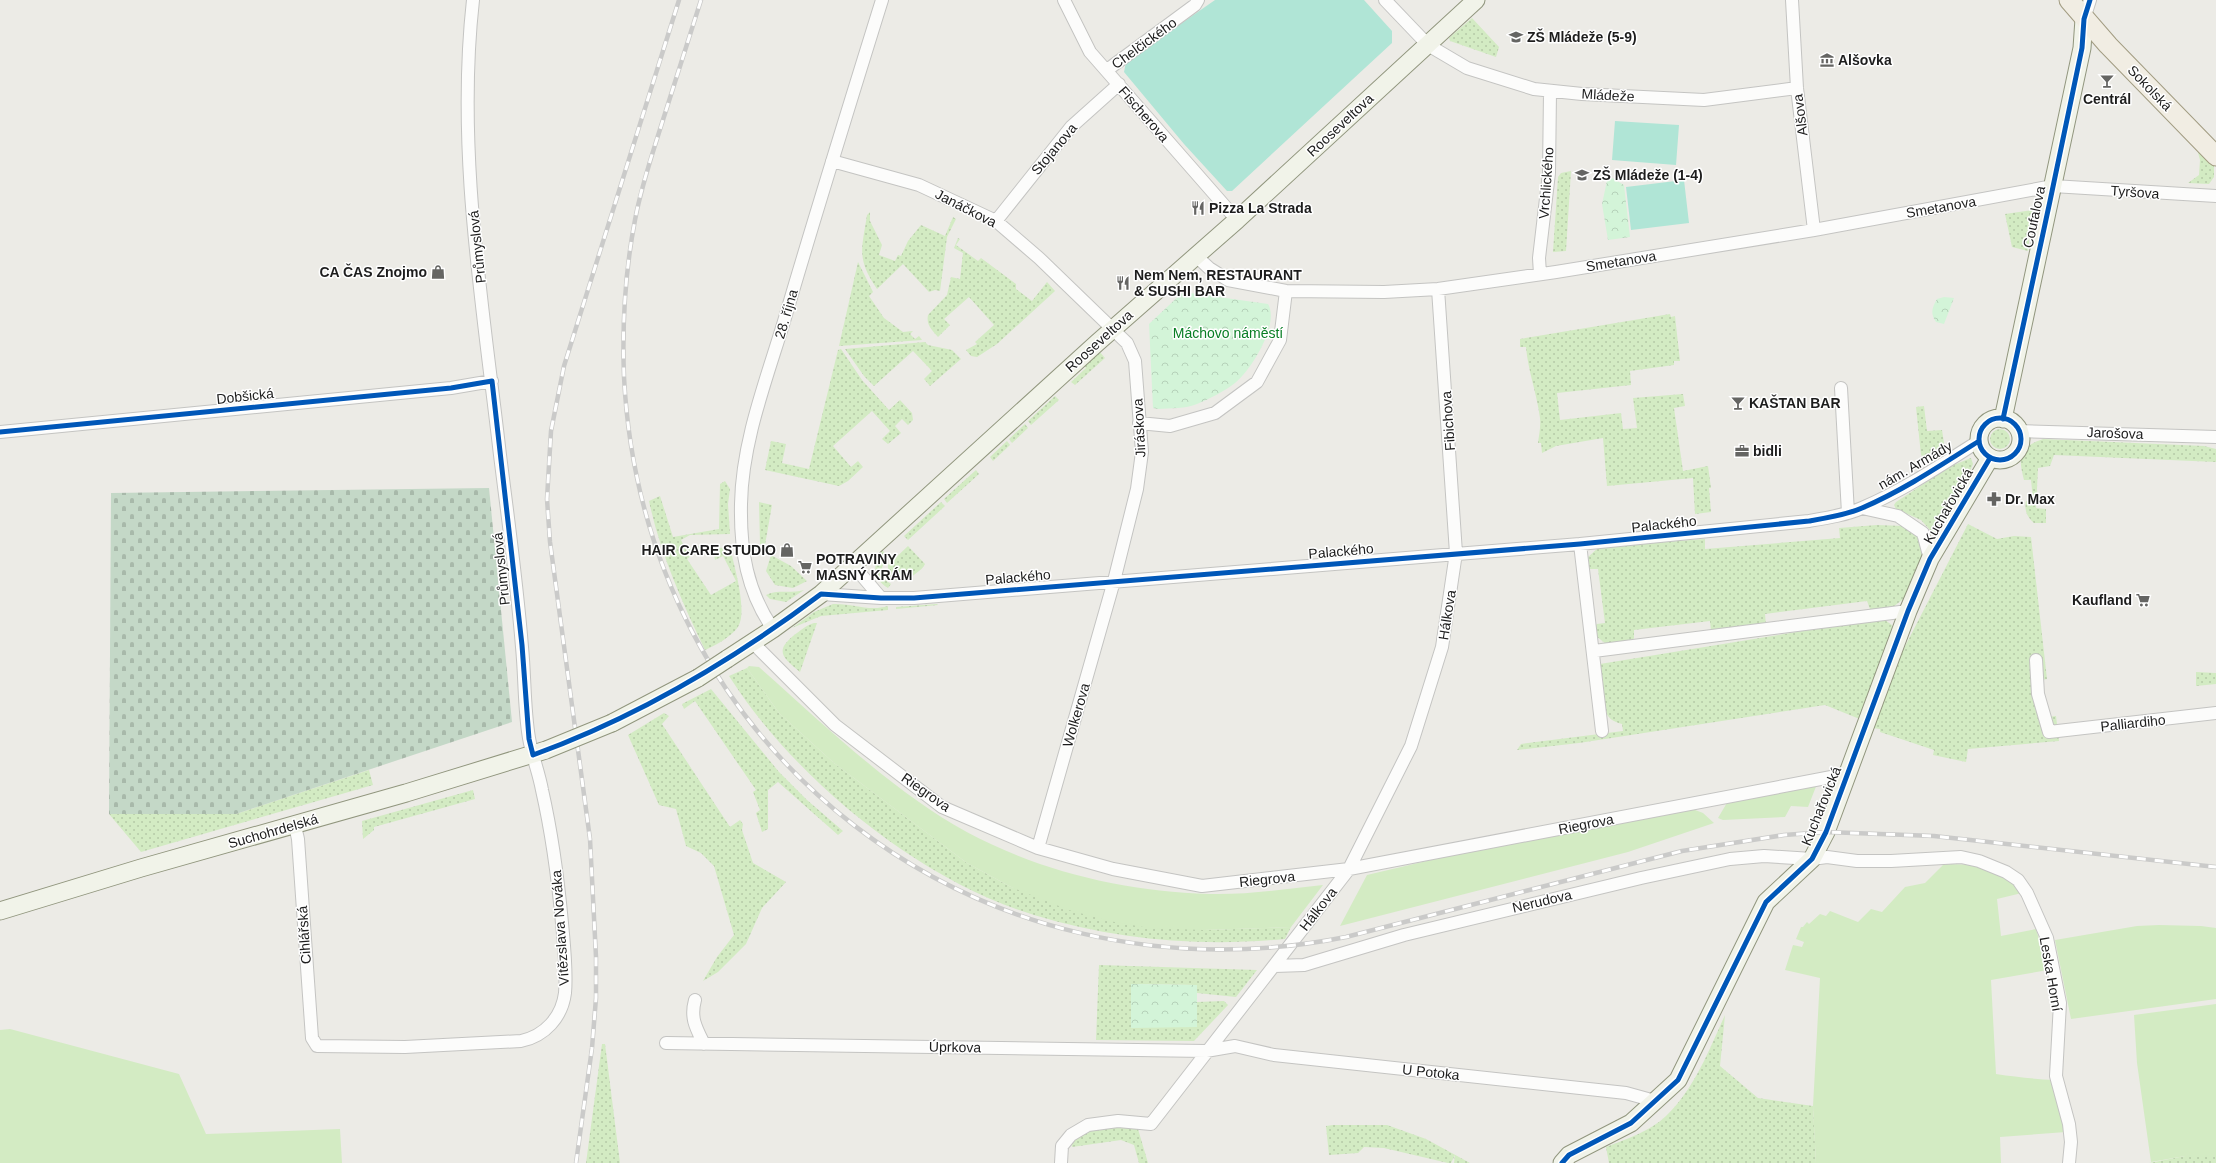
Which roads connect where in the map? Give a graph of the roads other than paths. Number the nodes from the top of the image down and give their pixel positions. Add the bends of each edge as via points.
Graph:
1 (473, 0) edge
2 (882, 0) edge
3 (1064, 0) edge
4 (1198, 0) edge
5 (1385, 0) edge
6 (1476, 0) edge
7 (1792, 0) edge
8 (2069, 0) edge
9 (2090, 0) edge
10 (2084, 19) junction
11 (1428, 44) junction
12 (1107, 70) junction
13 (1119, 84) junction
14 (1797, 88) junction
15 (1550, 92) junction
16 (2216, 156) edge
17 (832, 161) junction
18 (2053, 186) junction
19 (2216, 196) edge
20 (1237, 220) junction
21 (996, 221) junction
22 (1814, 230) junction
23 (1195, 255) junction
24 (1540, 274) junction
25 (1438, 289) junction
26 (1286, 290) junction
27 (1112, 330) junction
28 (492, 381) junction
29 (1841, 388) dead end
30 (2003, 419) junction
31 (1139, 423) junction
32 (2018, 431) junction
33 (0, 432) edge
34 (2215, 439) edge
35 (1979, 441) junction
36 (1990, 458) junction
37 (1862, 508) junction
38 (1848, 513) junction
39 (1580, 544) junction
40 (1456, 553) junction
41 (1930, 559) junction
42 (852, 564) junction
43 (1114, 581) junction
44 (821, 594) junction
45 (881, 598) junction
46 (1908, 611) junction
47 (773, 629) junction
48 (753, 643) junction
49 (1594, 651) junction
50 (2036, 660) dead end
51 (2216, 713) edge
52 (612, 722) joint
53 (1602, 731) dead end
54 (539, 752) junction
55 (1847, 774) junction
56 (295, 826) junction
57 (1038, 848) junction
58 (1812, 859) junction
59 (1349, 869) junction
60 (0, 911) edge
61 (1275, 966) junction
62 (695, 1000) dead end
63 (666, 1043) dead end
64 (314, 1044) joint
65 (704, 1044) junction
66 (1206, 1051) junction
67 (1655, 1101) junction
68 (1061, 1163) edge
69 (1562, 1163) edge
70 (2069, 1163) edge

1 - 28 street, Průmyslová via 468,74 470,171
2 - 17 street, 28. října
3 - 12 street, Fischerova via 1090,52
4 - 12 street, Chelčického via 1195,5
5 - 11 street, Mládeže
6 - 11 main road, Rooseveltova
7 - 14 street, Alšova
8 - 10 main road, Sokolská
9 - 10 street
10 - 16 main road, Sokolská
10 - 18 main road, Coufalova via 2082,48
11 - 15 street, Mládeže via 1467,68
11 - 20 main road, Rooseveltova
12 - 13 street, Fischerova
13 - 20 street, Fischerova
13 - 21 street, Stojanova via 1071,127
14 - 15 street, Mládeže via 1704,100
14 - 22 street, Alšova
15 - 24 street, Vrchlického via 1548,173 1539,258
17 - 21 street, Janáčkova via 919,185
17 - 47 street, 28. října via 753,428 744,471 741,504 745,563 754,598
18 - 19 street, Tyršova
18 - 22 street, Smetanova
18 - 30 main road, Coufalova
20 - 23 main road, Rooseveltova
21 - 27 street, Janáčkova via 1039,258
22 - 24 street, Smetanova
23 - 26 street, Smetanova via 1228,280
23 - 27 main road, Rooseveltova
24 - 25 street, Smetanova
25 - 26 street, Smetanova via 1353,293
25 - 40 street, Fibichova
26 - 31 street via 1280,340 1257,382 1215,413 1170,426
27 - 31 street, Jiráskova via 1127,343 1135,361
27 - 42 main road, Rooseveltova
28 - 33 street, Dobšická via 443,389
28 - 54 street, Průmyslová via 522,645 529,739
29 - 38 street
30 - 32 main road via 2015,425
30 - 35 main road via 1986,424
31 - 43 street, Jiráskova via 1142,452 1137,489
32 - 34 street, Jarošova via 2140,433
32 - 36 main road via 2020,443 2015,454 2000,460
35 - 36 main road via 1981,448
35 - 37 street, nám. Armády via 1916,480
36 - 41 main road, Kuchařovická
37 - 38 street, Palackého
37 - 41 street via 1898,516 1923,533
38 - 39 street, Palackého via 1809,521
39 - 40 street, Palackého
39 - 49 street
40 - 43 street, Palackého
40 - 59 street, Hálkova via 1442,648 1411,746
41 - 46 main road, Kuchařovická
42 - 44 main road, Rooseveltova
42 - 45 street
43 - 45 street, Palackého via 914,598
43 - 57 street, Wolkerova
44 - 45 street, Palackého
44 - 47 main road, Rooseveltova
46 - 49 street
46 - 55 main road, Kuchařovická
47 - 48 main road, Rooseveltova
48 - 52 main road, Rooseveltova, bridge via 698,678
48 - 57 street, Riegrova via 836,725 942,807
49 - 53 street
50 - 51 street, Palliardiho via 2038,694 2049,732
52 - 54 main road, Suchohrdelská, bridge
54 - 56 main road, Suchohrdelská
54 - 64 street, Vítězslava Nováka via 560,904 565,982 564,998 559,1011 545,1031 534,1038 521,1041 405,1047 320,1048
55 - 58 main road, Kuchařovická via 1826,832
55 - 59 street, Riegrova
56 - 60 main road, Suchohrdelská via 141,868
56 - 64 street, Cihlářská
57 - 59 street, Riegrova via 1113,869 1202,886
58 - 61 street, Nerudova via 1764,856 1730,859 1435,928 1304,965
58 - 67 main road, Kuchařovická via 1766,902 1678,1080
58 - 70 street, Leska Horní via 1827,856 1857,861 1962,858 1990,864 2018,880 2027,892 2046,938 2060,1003 2056,1076 2069,1124
59 - 61 street, Hálkova
61 - 66 street, Hálkova
62 - 65 street via 692,1021
63 - 65 street, Úprkova
65 - 66 street, Úprkova
66 - 67 street, U Potoka via 1235,1046 1274,1055 1626,1094
66 - 68 street, Hálkova via 1151,1124 1118,1121 1088,1124 1071,1135 1062,1146
67 - 69 main road, Kuchařovická via 1631,1123 1569,1155

